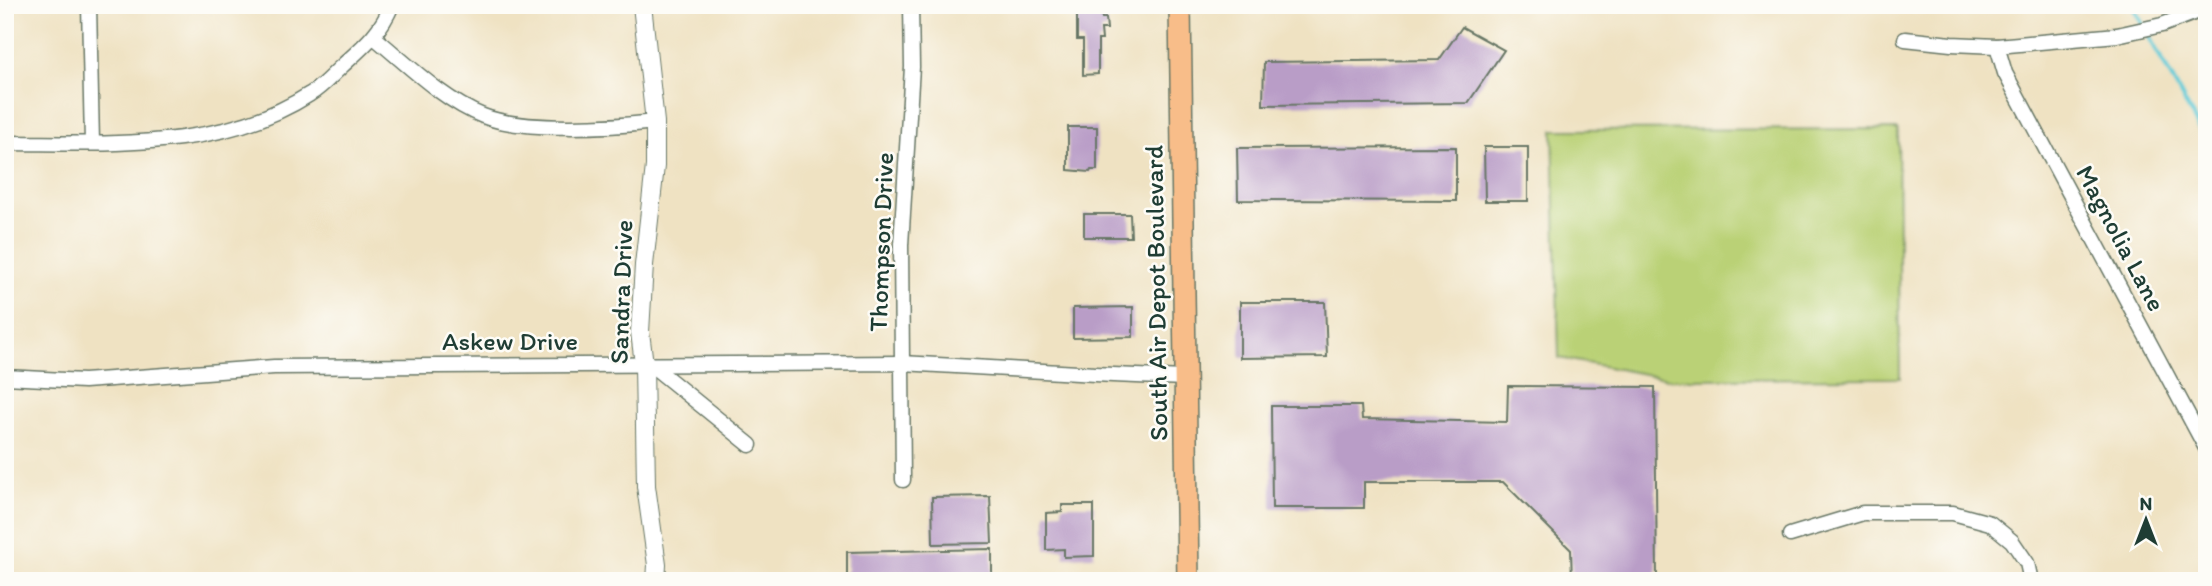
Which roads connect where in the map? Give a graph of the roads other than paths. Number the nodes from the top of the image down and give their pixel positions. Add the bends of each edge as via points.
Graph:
1 (89, 5) edge
2 (392, 5) edge
3 (642, 5) edge
4 (911, 5) edge
5 (1180, 5) edge
6 (2207, 8) edge
7 (374, 37) junction
8 (1905, 39) dead end
9 (1997, 46) junction
10 (655, 122) junction
11 (5, 143) edge
12 (92, 143) junction
13 (902, 363) junction
14 (647, 364) junction
15 (5, 377) edge
16 (1184, 377) junction
17 (750, 445) dead end
18 (2207, 450) edge
19 (903, 480) dead end
20 (1790, 535) dead end
21 (656, 581) edge
22 (1188, 581) edge
23 (2031, 581) edge

1 - 12 street
2 - 7 street
3 - 10 street, Sandra Drive
4 - 13 street, Thompson Drive via 912,67 901,245
5 - 16 main road, South Air Depot Boulevard
6 - 9 street via 2125,34
7 - 10 street via 452,100 483,116 513,124
7 - 12 street via 313,92 282,111 245,125 209,135
8 - 9 street
9 - 18 street, Magnolia Lane via 2006,74
10 - 14 street, Sandra Drive via 640,331
11 - 12 street
13 - 14 street, Askew Drive
13 - 16 street, Askew Drive
13 - 19 street, Thompson Drive
14 - 15 street, Askew Drive via 274,367 84,381
14 - 17 street
14 - 21 street, Sandra Drive via 646,486
16 - 22 main road, South Air Depot Boulevard
20 - 23 street via 1863,513 1953,513 1990,523 2012,541 2027,563

